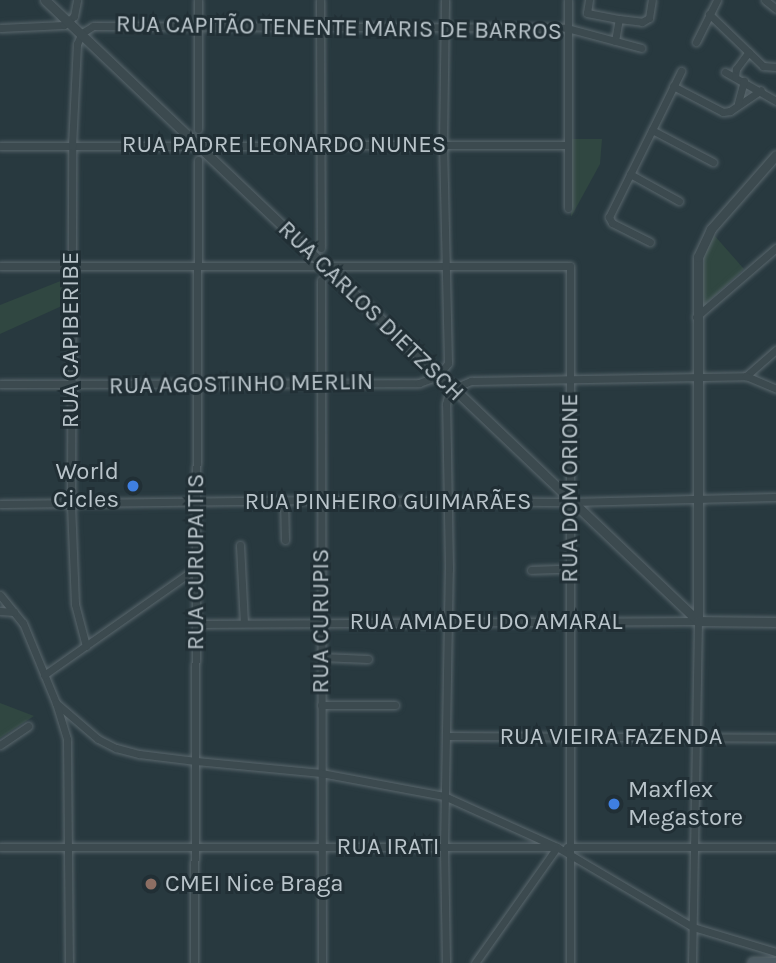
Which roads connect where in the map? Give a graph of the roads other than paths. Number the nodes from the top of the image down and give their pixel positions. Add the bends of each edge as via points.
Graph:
1 (45, 0) edge
2 (77, 0) edge
3 (198, 0) edge
4 (320, 0) edge
5 (445, 0) edge
6 (568, 0) edge
7 (589, 0) edge
8 (652, 0) edge
9 (717, 0) edge
10 (765, 0) edge
11 (776, 9) edge
12 (709, 14) junction
13 (619, 19) junction
14 (68, 22) junction
15 (198, 27) junction
16 (321, 27) junction
17 (0, 28) edge
18 (444, 28) junction
19 (567, 28) junction
20 (80, 34) junction
21 (615, 41) junction
22 (696, 42) dead end
23 (640, 48) dead end
24 (749, 52) junction
25 (776, 67) edge
26 (681, 71) dead end
27 (725, 72) dead end
28 (735, 76) junction
29 (744, 81) junction
30 (673, 86) junction
31 (761, 90) junction
32 (776, 101) edge
33 (738, 103) junction
34 (198, 130) dead end
35 (652, 130) junction
36 (320, 144) junction
37 (443, 144) junction
38 (568, 145) junction
39 (0, 146) edge
40 (72, 146) junction
41 (198, 146) junction
42 (776, 155) edge
43 (198, 160) dead end
44 (713, 162) dead end
45 (630, 174) junction
46 (679, 201) dead end
47 (568, 208) dead end
48 (650, 242) dead end
49 (321, 248) dead end
50 (776, 248) edge
51 (444, 264) junction
52 (0, 265) edge
53 (71, 265) junction
54 (197, 265) junction
55 (322, 265) junction
56 (321, 280) dead end
57 (696, 318) junction
58 (776, 350) edge
59 (438, 376) junction
60 (746, 376) junction
61 (696, 379) junction
62 (570, 380) junction
63 (321, 383) junction
64 (0, 384) edge
65 (197, 384) junction
66 (72, 386) junction
67 (452, 389) junction
68 (776, 389) edge
69 (776, 497) edge
70 (697, 499) junction
71 (284, 500) junction
72 (321, 500) junction
73 (196, 501) junction
74 (570, 502) junction
75 (71, 503) junction
76 (449, 503) junction
77 (0, 504) edge
78 (285, 540) dead end
79 (240, 545) dead end
80 (196, 568) junction
81 (569, 569) junction
82 (531, 570) dead end
83 (0, 595) edge
84 (0, 611) edge
85 (14, 612) junction
86 (698, 621) junction
87 (321, 622) junction
88 (448, 622) junction
89 (570, 622) junction
90 (776, 622) edge
91 (244, 623) junction
92 (196, 624) junction
93 (86, 646) junction
94 (321, 657) junction
95 (368, 659) dead end
96 (44, 676) junction
97 (55, 703) junction
98 (321, 705) junction
99 (395, 705) dead end
100 (27, 726) dead end
101 (446, 736) junction
102 (570, 737) junction
103 (776, 738) edge
104 (696, 739) junction
105 (0, 745) edge
106 (196, 761) junction
107 (321, 773) junction
108 (444, 796) junction
109 (0, 847) edge
110 (67, 847) junction
111 (197, 847) junction
112 (321, 847) junction
113 (444, 847) junction
114 (557, 847) junction
115 (694, 847) junction
116 (776, 847) edge
117 (570, 851) junction
118 (693, 927) junction
119 (776, 951) edge
120 (69, 963) edge
121 (194, 963) edge
122 (321, 963) edge
123 (446, 963) edge
124 (475, 963) edge
125 (570, 963) edge
126 (692, 963) edge
127 (752, 963) edge
128 (776, 963) edge

1 - 14 street, RUA CARLOS DIETZSCH
2 - 14 street via 76,13
3 - 15 street
4 - 16 street
5 - 18 street
6 - 19 street
7 - 13 street via 587,13
8 - 13 street via 649,18 642,22
9 - 12 street
10 - 11 street
12 - 22 street
12 - 24 street
13 - 21 street
14 - 17 street via 58,27
14 - 20 street, RUA CARLOS DIETZSCH
15 - 16 street, RUA CAPITÃO TENENTE MARIS DE BARROS
15 - 20 street, RUA CAPITÃO TENENTE MARIS DE BARROS via 93,26
15 - 34 street
16 - 18 street, RUA CAPITÃO TENENTE MARIS DE BARROS
16 - 36 street
18 - 19 street, RUA CAPITÃO TENENTE MARIS DE BARROS
18 - 37 street
19 - 21 street, RUA CAPITÃO TENENTE MARIS DE BARROS
19 - 38 street
20 - 40 street, RUA CAPIBERIBE
20 - 41 street, RUA CARLOS DIETZSCH
21 - 23 street, RUA CAPITÃO TENENTE MARIS DE BARROS
24 - 25 street via 763,66
24 - 28 street
26 - 30 street
27 - 28 street
28 - 29 street
29 - 31 street
29 - 33 street
30 - 33 street via 723,112
30 - 35 street
31 - 32 street
31 - 33 street
35 - 44 street
35 - 45 street
36 - 37 street, RUA PADRE LEONARDO NUNES
36 - 41 street, RUA PADRE LEONARDO NUNES
36 - 49 street
37 - 38 street, RUA PADRE LEONARDO NUNES
37 - 51 street
38 - 47 street
39 - 40 street, RUA PADRE LEONARDO NUNES
40 - 41 street, RUA PADRE LEONARDO NUNES
40 - 53 street, RUA CAPIBERIBE
41 - 55 street, RUA CARLOS DIETZSCH
42 - 57 street via 704,240 698,257
43 - 54 street, RUA CURUPAITIS
45 - 46 street
45 - 48 street via 609,217 612,223
50 - 57 street
51 - 55 street
51 - 59 street via 448,363
51 - 62 street, RUA DOM ORIONE via 570,266
52 - 53 street
53 - 54 street
53 - 66 street, RUA CAPIBERIBE
54 - 55 street
54 - 65 street, RUA CURUPAITIS
55 - 59 street, RUA CARLOS DIETZSCH
56 - 63 street, RUA CURUPIS
57 - 61 street
58 - 60 street
59 - 63 street, RUA AGOSTINHO MERLIN via 419,383
59 - 67 street, RUA CARLOS DIETZSCH
60 - 61 street
60 - 68 street
61 - 62 street
61 - 70 street
62 - 67 street via 471,381
62 - 74 street, RUA DOM ORIONE
63 - 65 street, RUA AGOSTINHO MERLIN
63 - 72 street, RUA CURUPIS
64 - 66 street, RUA AGOSTINHO MERLIN
65 - 66 street, RUA AGOSTINHO MERLIN
65 - 73 street, RUA CURUPAITIS
66 - 75 street, RUA CAPIBERIBE
67 - 74 street, RUA CARLOS DIETZSCH
67 - 76 street via 446,404
69 - 70 street, RUA PINHEIRO GUIMARÃES
70 - 74 street, RUA PINHEIRO GUIMARÃES
70 - 86 street
71 - 72 street, RUA PINHEIRO GUIMARÃES
71 - 73 street, RUA PINHEIRO GUIMARÃES
71 - 78 street
72 - 76 street, RUA PINHEIRO GUIMARÃES
72 - 87 street, RUA CURUPIS
73 - 75 street, RUA PINHEIRO GUIMARÃES
73 - 80 street, RUA CURUPAITIS
74 - 76 street, RUA PINHEIRO GUIMARÃES
74 - 81 street, RUA DOM ORIONE
74 - 86 street, RUA CARLOS DIETZSCH
75 - 77 street, RUA PINHEIRO GUIMARÃES
75 - 93 street, RUA CAPIBERIBE via 75,604
76 - 88 street
79 - 91 street
80 - 92 street, RUA CURUPAITIS
80 - 93 street
81 - 82 street
81 - 89 street, RUA DOM ORIONE
83 - 85 street
84 - 85 street
85 - 96 street
86 - 89 street, RUA AMADEU DO AMARAL
86 - 90 street, RUA AMADEU DO AMARAL
86 - 104 street
87 - 88 street, RUA AMADEU DO AMARAL
87 - 91 street, RUA AMADEU DO AMARAL
87 - 94 street, RUA CURUPIS
88 - 89 street, RUA AMADEU DO AMARAL
88 - 101 street
89 - 102 street, RUA DOM ORIONE
91 - 92 street, RUA AMADEU DO AMARAL
92 - 106 street, RUA CURUPAITIS
93 - 96 street
94 - 95 street
94 - 98 street, RUA CURUPIS
96 - 97 street
97 - 106 street via 98,739 117,748
97 - 110 street via 67,739
98 - 99 street
98 - 107 street, RUA CURUPIS
100 - 105 street
101 - 102 street, RUA VIEIRA FAZENDA
101 - 108 street
102 - 104 street, RUA VIEIRA FAZENDA
102 - 117 street, RUA DOM ORIONE
103 - 104 street, RUA VIEIRA FAZENDA
104 - 115 street
106 - 107 street
106 - 111 street, RUA CURUPAITIS
107 - 108 street
107 - 112 street, RUA CURUPIS
108 - 113 street
108 - 114 street
109 - 110 street, RUA IRATI
110 - 111 street, RUA IRATI
110 - 120 street
111 - 112 street, RUA IRATI
111 - 121 street, RUA CURUPAITIS
112 - 113 street, RUA IRATI
112 - 122 street, RUA CURUPIS
113 - 114 street, RUA IRATI
113 - 123 street
114 - 117 street, RUA IRATI
114 - 124 street
115 - 116 street, RUA IRATI
115 - 117 street, RUA IRATI
115 - 118 street
117 - 118 street
117 - 125 street, RUA DOM ORIONE
118 - 119 street
118 - 126 street
127 - 128 main road

